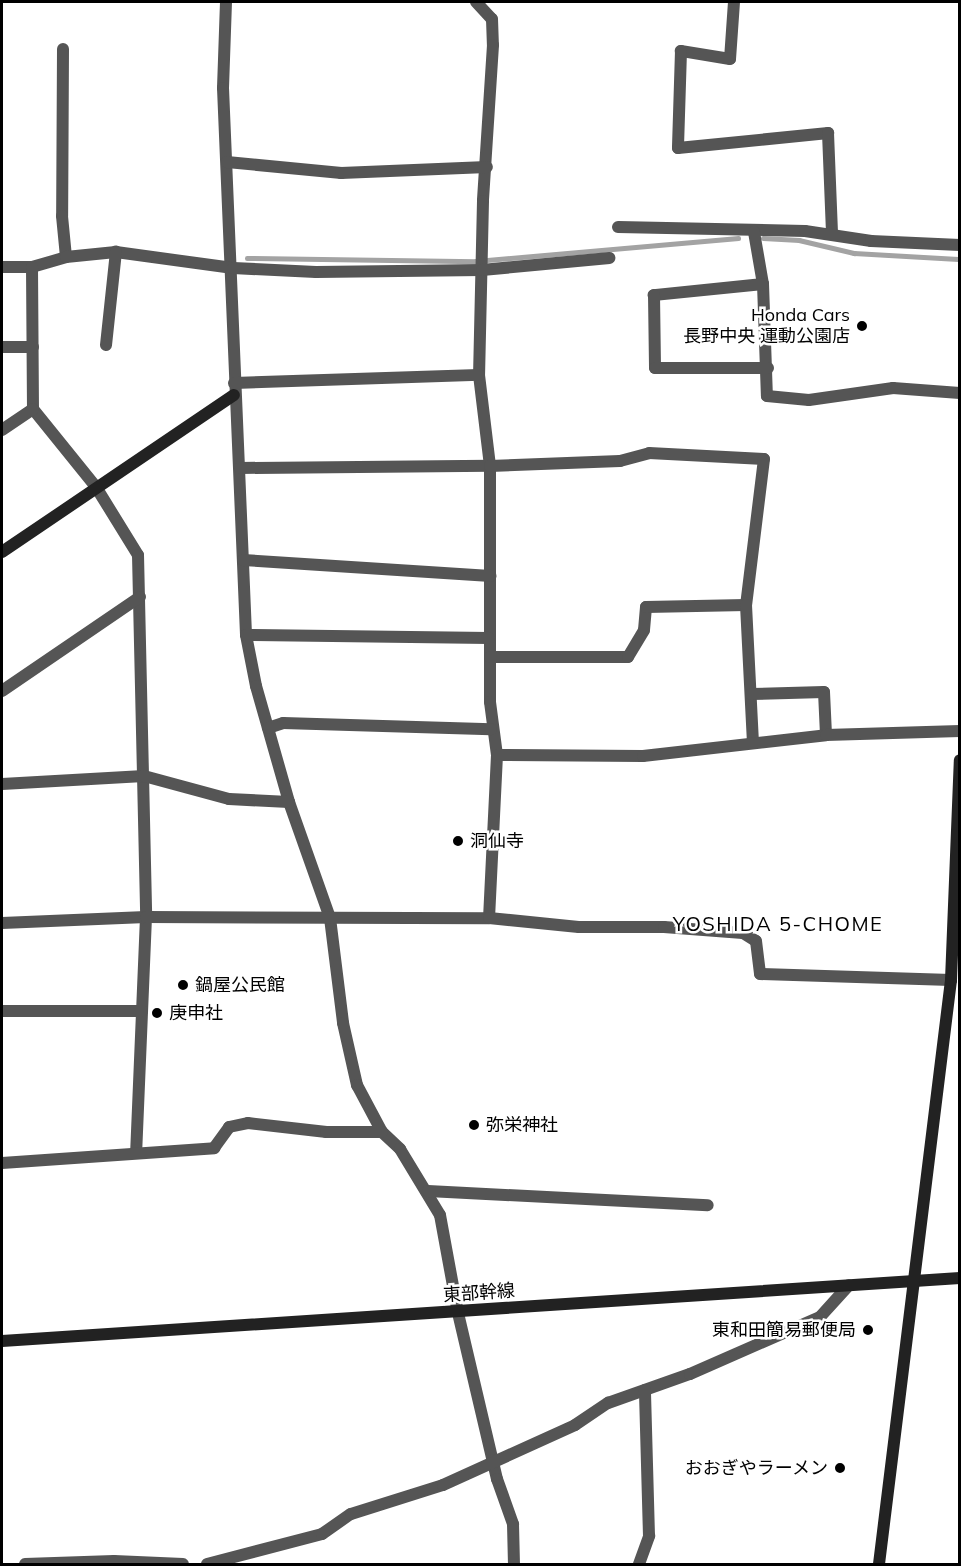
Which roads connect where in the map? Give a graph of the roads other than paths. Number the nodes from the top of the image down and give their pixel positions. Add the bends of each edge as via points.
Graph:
1 (226, 2) edge
2 (476, 2) edge
3 (734, 2) edge
4 (63, 49) dead end
5 (227, 162) junction
6 (487, 167) junction
7 (618, 228) dead end
8 (754, 232) junction
9 (832, 234) junction
10 (960, 245) edge
11 (116, 252) junction
12 (66, 257) junction
13 (609, 258) dead end
14 (481, 262) junction
15 (2, 267) edge
16 (32, 267) junction
17 (233, 268) junction
18 (763, 284) junction
19 (106, 345) dead end
20 (33, 346) junction
21 (2, 347) edge
22 (768, 368) junction
23 (479, 375) junction
24 (234, 389) junction
25 (960, 393) edge
26 (33, 409) junction
27 (2, 430) edge
28 (490, 466) junction
29 (240, 468) junction
30 (96, 487) junction
31 (2, 552) edge
32 (243, 560) junction
33 (490, 576) junction
34 (140, 597) junction
35 (746, 605) junction
36 (246, 635) junction
37 (489, 638) junction
38 (490, 657) junction
39 (2, 691) edge
40 (751, 694) junction
41 (268, 728) junction
42 (491, 729) junction
43 (960, 731) edge
44 (826, 735) junction
45 (753, 741) junction
46 (497, 755) junction
47 (960, 760) edge
48 (144, 776) junction
49 (2, 784) edge
50 (289, 802) junction
51 (146, 917) junction
52 (330, 918) junction
53 (489, 918) junction
54 (2, 923) edge
55 (951, 980) junction
56 (2, 1011) edge
57 (142, 1011) junction
58 (382, 1132) junction
59 (136, 1153) junction
60 (2, 1163) edge
61 (428, 1191) junction
62 (708, 1205) dead end
63 (960, 1278) edge
64 (912, 1281) junction
65 (849, 1285) junction
66 (458, 1313) junction
67 (2, 1341) edge
68 (645, 1390) junction
69 (494, 1462) junction
70 (25, 1564) edge
71 (183, 1564) edge
72 (207, 1564) edge
73 (514, 1564) edge
74 (639, 1564) edge
75 (879, 1564) edge

1 - 5 street via 223,88
2 - 6 street via 492,19
3 - 9 street via 730,59 681,51 678,148 828,133
4 - 12 street via 62,216
5 - 6 street via 341,173
5 - 17 street
6 - 14 street
7 - 8 street
8 - 9 street
8 - 18 street
9 - 10 street via 871,241
11 - 12 street
11 - 17 street
11 - 19 street
12 - 16 street
13 - 14 street
14 - 17 street via 328,272
14 - 23 street
15 - 16 street
16 - 20 street
17 - 24 street
18 - 22 street
18 - 22 street via 654,295 655,368
20 - 21 street
20 - 26 street
22 - 25 street via 767,396 809,400 893,388
23 - 24 street
23 - 28 street
24 - 29 street
24 - 30 street
26 - 27 street
26 - 30 street
28 - 29 street
28 - 33 street
28 - 35 street via 620,461 649,453 764,459
29 - 32 street
30 - 31 street
30 - 34 street via 138,555
32 - 33 street
32 - 36 street
33 - 37 street
34 - 39 street
34 - 48 street
35 - 38 street via 646,607 644,630 628,657
35 - 40 street
36 - 37 street
36 - 41 street
37 - 38 street
38 - 42 street
40 - 44 street via 824,692
40 - 45 street
41 - 42 street via 283,723
41 - 50 street
42 - 46 street
43 - 44 street
44 - 45 street
45 - 46 street via 643,756
46 - 53 street
47 - 55 street
48 - 49 street
48 - 50 street via 229,799
48 - 51 street
50 - 52 street
51 - 52 street
51 - 54 street
51 - 57 street
52 - 53 street
52 - 58 street via 350,1061 357,1085
53 - 55 street via 540,925 743,933 756,941 760,974
55 - 64 street
56 - 57 street
57 - 59 street
58 - 59 street via 326,1132 248,1123 229,1128 214,1148
58 - 61 street via 400,1149
59 - 60 street
61 - 62 street
61 - 66 street via 447,1238
63 - 64 street, 東部幹線
64 - 65 street, 東部幹線
64 - 75 street
65 - 66 street, 東部幹線
65 - 68 street via 820,1317
66 - 67 street, 東部幹線
66 - 69 street
68 - 69 street via 608,1403 575,1425
68 - 74 street via 649,1536
69 - 72 street via 443,1485 351,1514 322,1534
69 - 73 street via 513,1524
70 - 71 street

